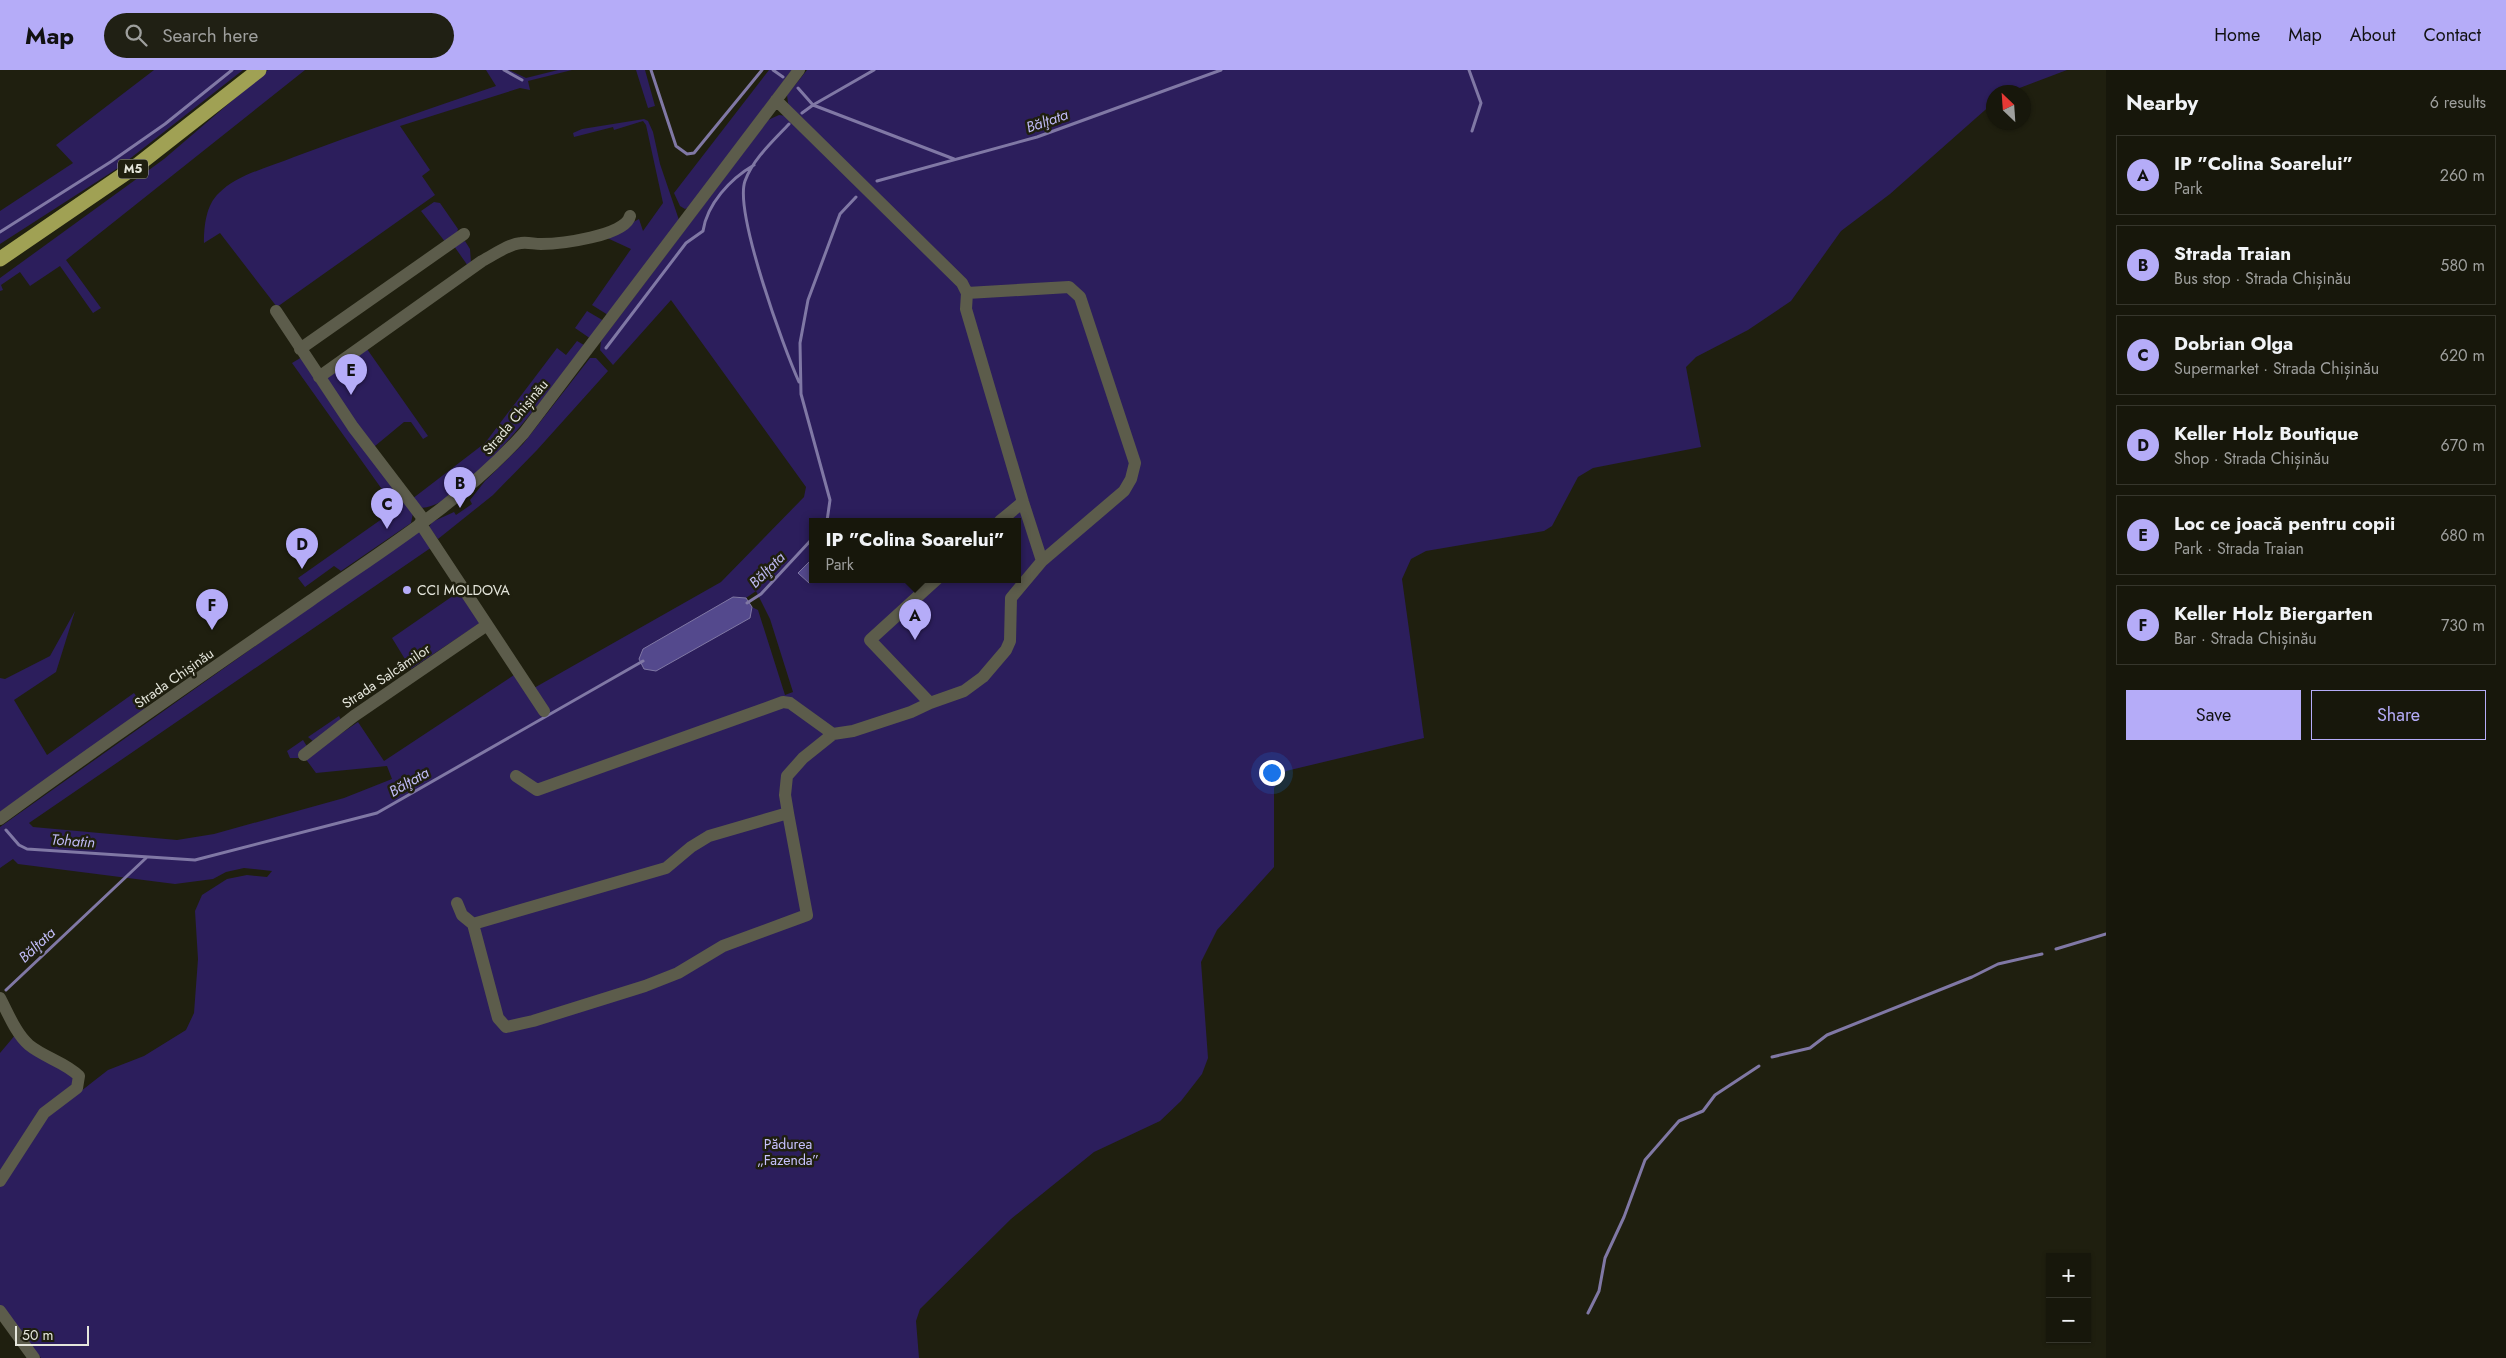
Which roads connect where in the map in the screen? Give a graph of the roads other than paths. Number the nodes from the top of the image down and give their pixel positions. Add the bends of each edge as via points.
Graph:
1 (259, 70) edge
2 (799, 70) edge
3 (776, 100) junction
4 (630, 216) dead end
5 (464, 234) dead end
6 (0, 259) edge
7 (967, 293) junction
8 (276, 311) dead end
9 (300, 349) junction
10 (319, 377) junction
11 (1023, 502) junction
12 (1004, 518) edge
13 (422, 522) junction
14 (1042, 561) junction
15 (933, 583) edge
16 (487, 625) junction
17 (930, 703) junction
18 (544, 711) dead end
19 (832, 734) junction
20 (304, 755) dead end
21 (516, 776) dead end
22 (788, 813) junction
23 (2, 818) edge
24 (457, 903) dead end
25 (473, 924) junction
26 (0, 998) edge
27 (0, 1181) edge
28 (0, 1312) edge
29 (34, 1358) edge

1 - 6 highway, M5 via 139,164
2 - 3 street, Strada Chișinău
3 - 7 street via 962,283
3 - 13 street, Strada Chișinău via 524,433 471,486
4 - 10 street via 615,230 575,241 511,245 482,261
5 - 9 street
7 - 11 street via 966,308
7 - 14 street via 1069,287 1080,297 1136,463 1124,492
8 - 9 street
9 - 10 street
10 - 13 street
11 - 12 street
11 - 14 street
13 - 16 street
13 - 23 street, Strada Chișinău
14 - 17 street via 1011,598 1010,641 1006,650 983,677 964,691
15 - 17 street via 870,640
16 - 18 street
16 - 20 street, Strada Salcâmilor via 354,716
17 - 19 street via 853,731
19 - 21 street via 783,702 537,790
19 - 22 street via 787,776 785,795
22 - 25 street via 710,836 666,868
22 - 25 street via 807,915 723,946 678,973 646,986 506,1027 498,1018
24 - 25 street via 462,915
26 - 27 street via 28,1044 79,1076 77,1088 44,1113
28 - 29 street

